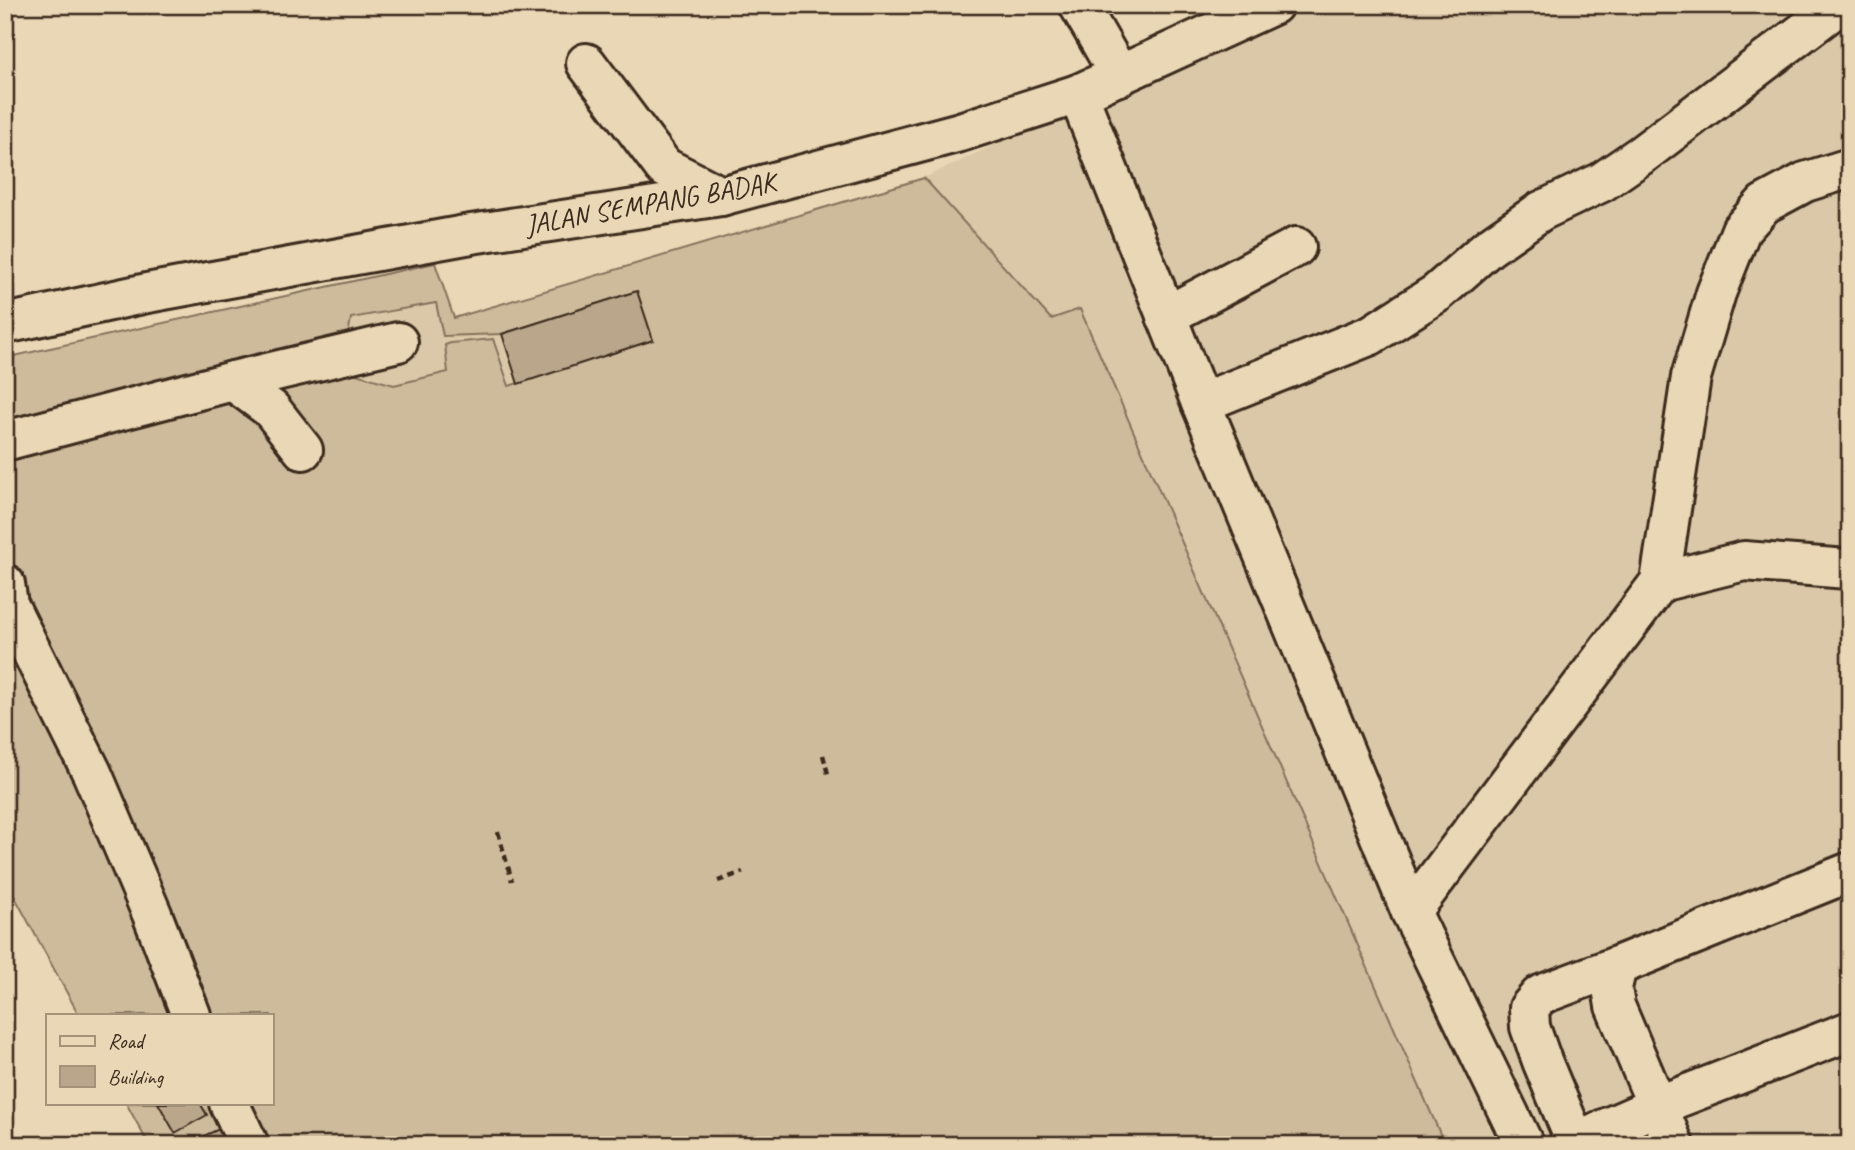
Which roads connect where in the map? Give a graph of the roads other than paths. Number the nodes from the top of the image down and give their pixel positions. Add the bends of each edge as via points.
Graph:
1 (1079, 5) edge
2 (1839, 5) edge
3 (1269, 6) edge
4 (586, 63) dead end
5 (1120, 76) junction
6 (1078, 94) junction
7 (1850, 168) edge
8 (721, 196) junction
9 (1296, 247) dead end
10 (1166, 316) junction
11 (5, 324) edge
12 (398, 342) dead end
13 (233, 381) junction
14 (1201, 403) junction
15 (5, 441) edge
16 (303, 450) dead end
17 (1849, 569) edge
18 (1660, 582) junction
19 (5, 584) edge
20 (1850, 872) edge
21 (1411, 912) junction
22 (1617, 966) junction
23 (191, 1014) edge
24 (1850, 1031) edge
25 (229, 1104) edge
26 (1657, 1106) junction
27 (1574, 1144) edge
28 (249, 1145) edge
29 (1524, 1145) edge
30 (1674, 1145) edge

1 - 5 street
2 - 14 street via 1644,153 1602,182 1541,211 1488,248 1437,293 1371,335
3 - 5 street, JALAN SEMPANG BADAK
4 - 8 street via 664,167
5 - 6 street, JALAN SEMPANG BADAK
6 - 8 street, JALAN SEMPANG BADAK via 960,132
6 - 10 street
7 - 18 street via 1805,182 1764,204 1741,230 1691,377
8 - 11 street, JALAN SEMPANG BADAK via 471,234 147,293
9 - 10 street
10 - 14 street
12 - 13 street
13 - 15 street
13 - 16 street via 271,409
14 - 21 street
17 - 18 street via 1744,561
18 - 21 street
19 - 23 street via 8,604 92,773
20 - 22 street
21 - 29 street
22 - 26 street via 1612,988 1615,1006
22 - 27 street via 1540,995 1528,1008 1530,1027
24 - 26 street
25 - 28 street
26 - 27 street
26 - 30 street

